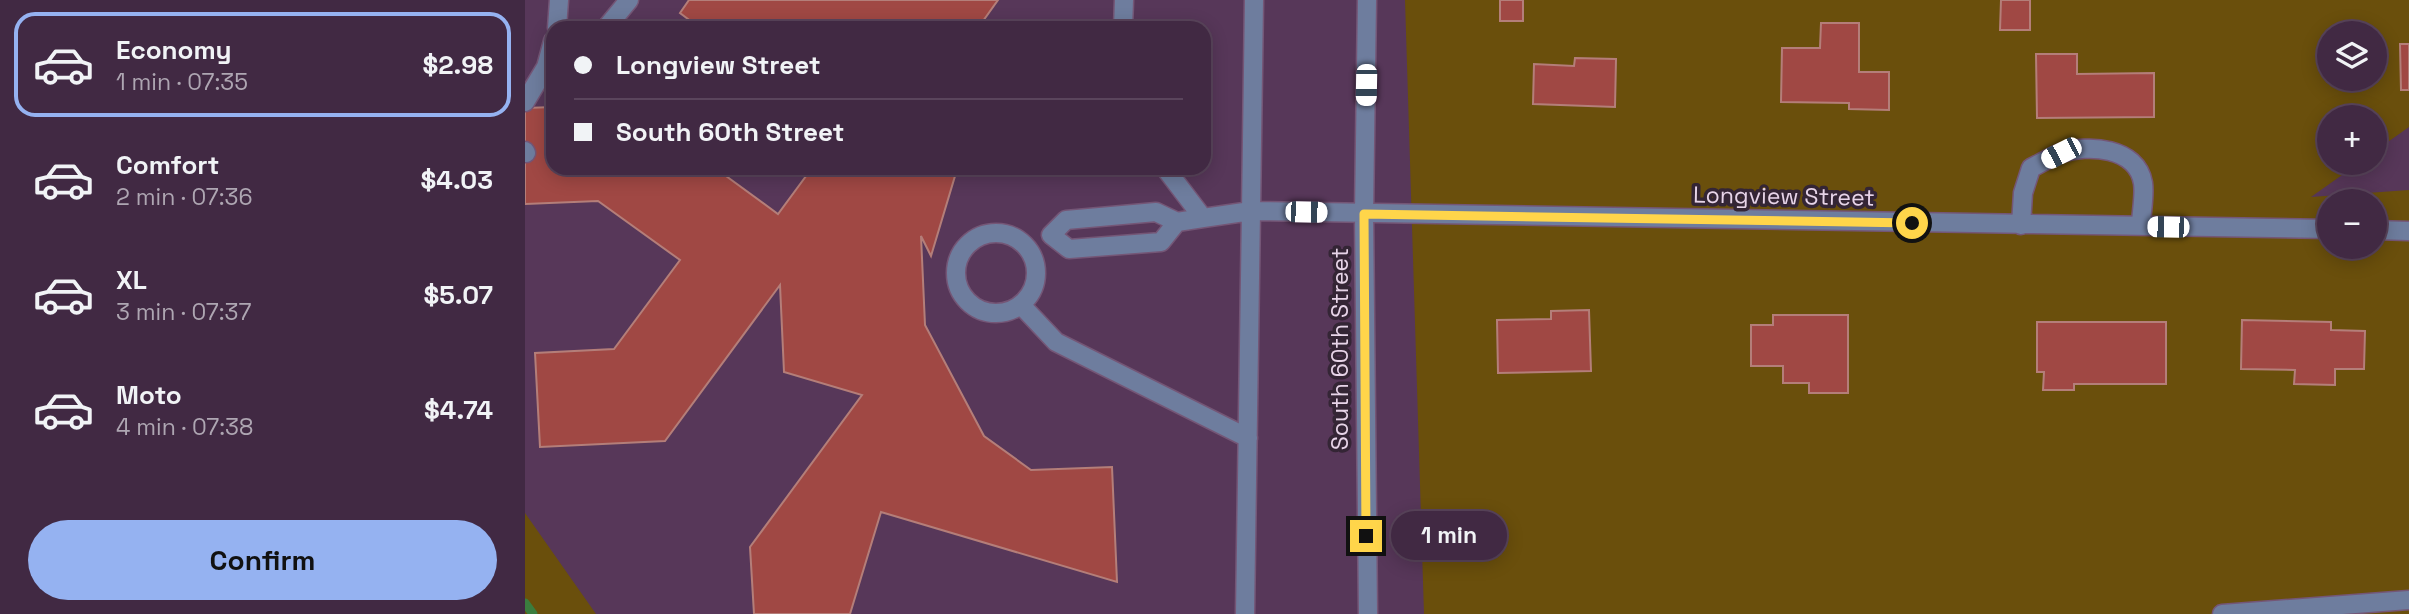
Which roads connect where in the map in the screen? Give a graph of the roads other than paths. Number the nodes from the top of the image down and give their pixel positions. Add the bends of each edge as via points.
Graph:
1 (559, 0) edge
2 (629, 0) edge
3 (1124, 0) edge
4 (1254, 0) edge
5 (1367, 0) edge
6 (558, 21) edge
7 (612, 21) edge
8 (1123, 21) edge
9 (546, 64) edge
10 (525, 102) edge
11 (1170, 175) edge
12 (1251, 211) junction
13 (1364, 214) junction
14 (1203, 218) junction
15 (1177, 222) junction
16 (2021, 225) junction
17 (2141, 226) junction
18 (2317, 229) edge
19 (2387, 230) edge
20 (2409, 231) edge
21 (1051, 235) junction
22 (1025, 245) junction
23 (1021, 305) junction
24 (1248, 438) junction
25 (2409, 600) edge
26 (1245, 614) edge
27 (1368, 614) edge
28 (2222, 614) edge

1 - 6 street
2 - 7 street
3 - 8 street
4 - 12 street
5 - 13 street, South 60th Street
9 - 10 street
11 - 14 street
12 - 13 street, Longview Street
12 - 14 street, Longview Street
12 - 24 street
13 - 16 street, Longview Street
13 - 27 street, South 60th Street
14 - 15 street, Longview Street
15 - 21 street via 1156,212 1066,220
15 - 21 street via 1161,242 1069,249
16 - 17 street, Longview Street
16 - 17 street via 2023,192 2031,168 2061,153 2099,148 2134,165 2143,182
17 - 18 street, Longview Street
19 - 20 street
21 - 22 street
22 - 23 street via 1037,269 1030,295
22 - 23 street via 1002,233 988,233 965,247 955,271 963,296 983,312 996,314
23 - 24 street via 1056,342
24 - 26 street
25 - 28 street

